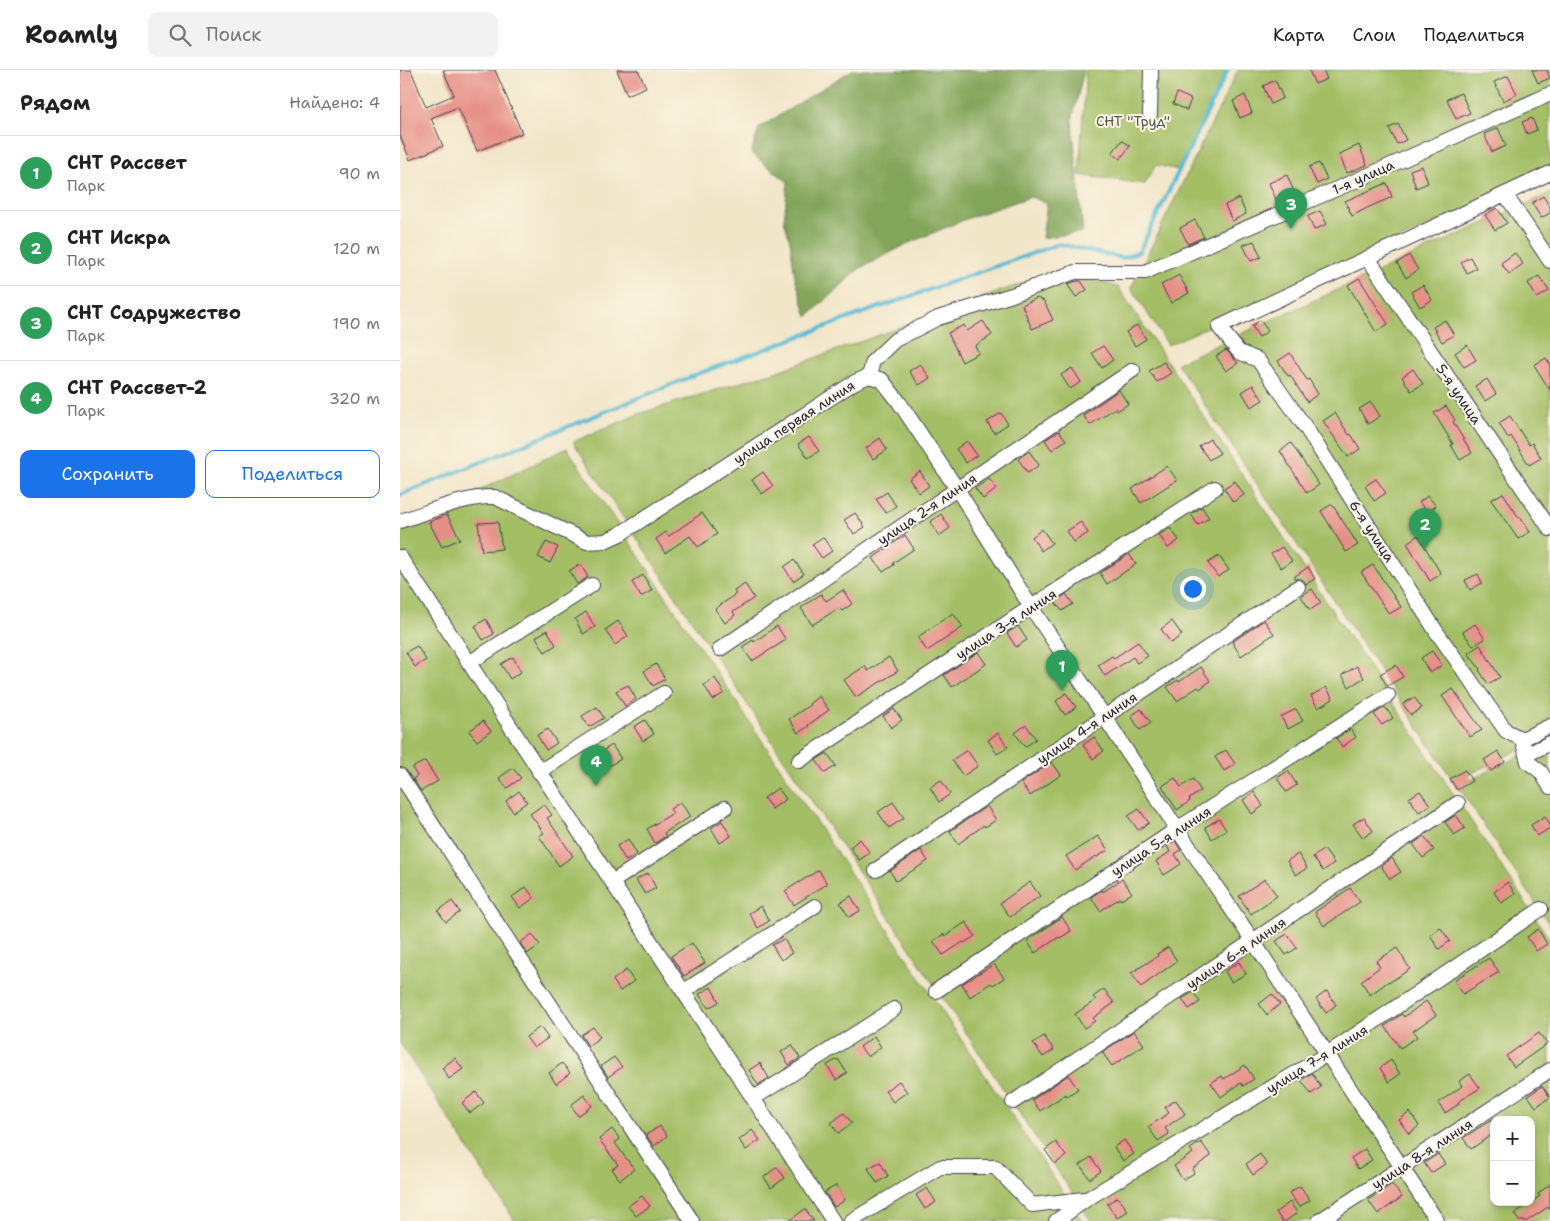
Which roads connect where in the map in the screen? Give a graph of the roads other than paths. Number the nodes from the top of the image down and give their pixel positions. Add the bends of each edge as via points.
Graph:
1 (1151, 70) edge
2 (1550, 94) edge
3 (1150, 114) dead end
4 (1550, 173) edge
5 (1505, 194) junction
6 (1368, 258) junction
7 (1550, 261) edge
8 (1075, 272) joint
9 (1133, 370) dead end
10 (869, 376) junction
11 (1215, 488) dead end
12 (956, 489) junction
13 (400, 522) edge
14 (1550, 529) edge
15 (400, 557) edge
16 (592, 585) dead end
17 (1298, 587) dead end
18 (1031, 607) junction
19 (720, 649) dead end
20 (469, 664) junction
21 (664, 693) dead end
22 (1388, 695) dead end
23 (1104, 716) junction
24 (1550, 726) edge
25 (1522, 739) junction
26 (1550, 743) edge
27 (1526, 755) junction
28 (799, 761) dead end
29 (540, 772) junction
30 (400, 775) edge
31 (1550, 787) edge
32 (1458, 803) dead end
33 (725, 808) dead end
34 (1177, 829) junction
35 (876, 870) dead end
36 (612, 882) junction
37 (815, 906) dead end
38 (1541, 909) dead end
39 (1253, 941) junction
40 (684, 991) junction
41 (936, 991) dead end
42 (894, 1009) dead end
43 (1327, 1054) junction
44 (1550, 1070) edge
45 (754, 1098) junction
46 (1013, 1102) dead end
47 (1401, 1167) junction
48 (1087, 1199) junction
49 (692, 1221) edge
50 (833, 1221) edge
51 (851, 1221) edge
52 (1056, 1221) edge
53 (1319, 1221) edge
54 (1437, 1221) edge

1 - 3 street
2 - 8 street, 1-я улица via 1145,272
4 - 5 street
5 - 6 street
5 - 7 street
6 - 14 street, 5-я улица
6 - 25 street, 6-я улица via 1219,328 1239,352 1258,360 1306,428 1436,631 1506,731
8 - 10 street, улица первая линия via 938,318 904,335 873,361
9 - 12 street, улица 2-я линия
10 - 12 street via 882,380 900,402
10 - 13 street, улица первая линия via 605,541 587,542 495,497 468,500
11 - 18 street, улица 3-я линия
12 - 18 street
12 - 19 street, улица 2-я линия
15 - 20 street
16 - 20 street
17 - 23 street, улица 4-я линия
18 - 23 street
18 - 28 street, улица 3-я линия
20 - 29 street
21 - 29 street
22 - 34 street, улица 5-я линия
23 - 34 street
23 - 35 street, улица 4-я линия
24 - 25 street
25 - 27 street
26 - 27 street
27 - 31 street via 1528,762 1541,772
29 - 36 street
30 - 49 street
32 - 39 street, улица 6-я линия
33 - 36 street
34 - 39 street
34 - 41 street, улица 5-я линия
36 - 40 street
37 - 40 street
38 - 43 street, улица 7-я линия
39 - 43 street
39 - 46 street, улица 6-я линия
40 - 45 street
42 - 45 street
43 - 47 street
43 - 48 street, улица 7-я линия
44 - 47 street, улица 8-я линия
45 - 50 street
47 - 53 street, улица 8-я линия
47 - 54 street
48 - 51 street via 1032,1205 995,1167 940,1167
48 - 52 street, улица 7-я линия

